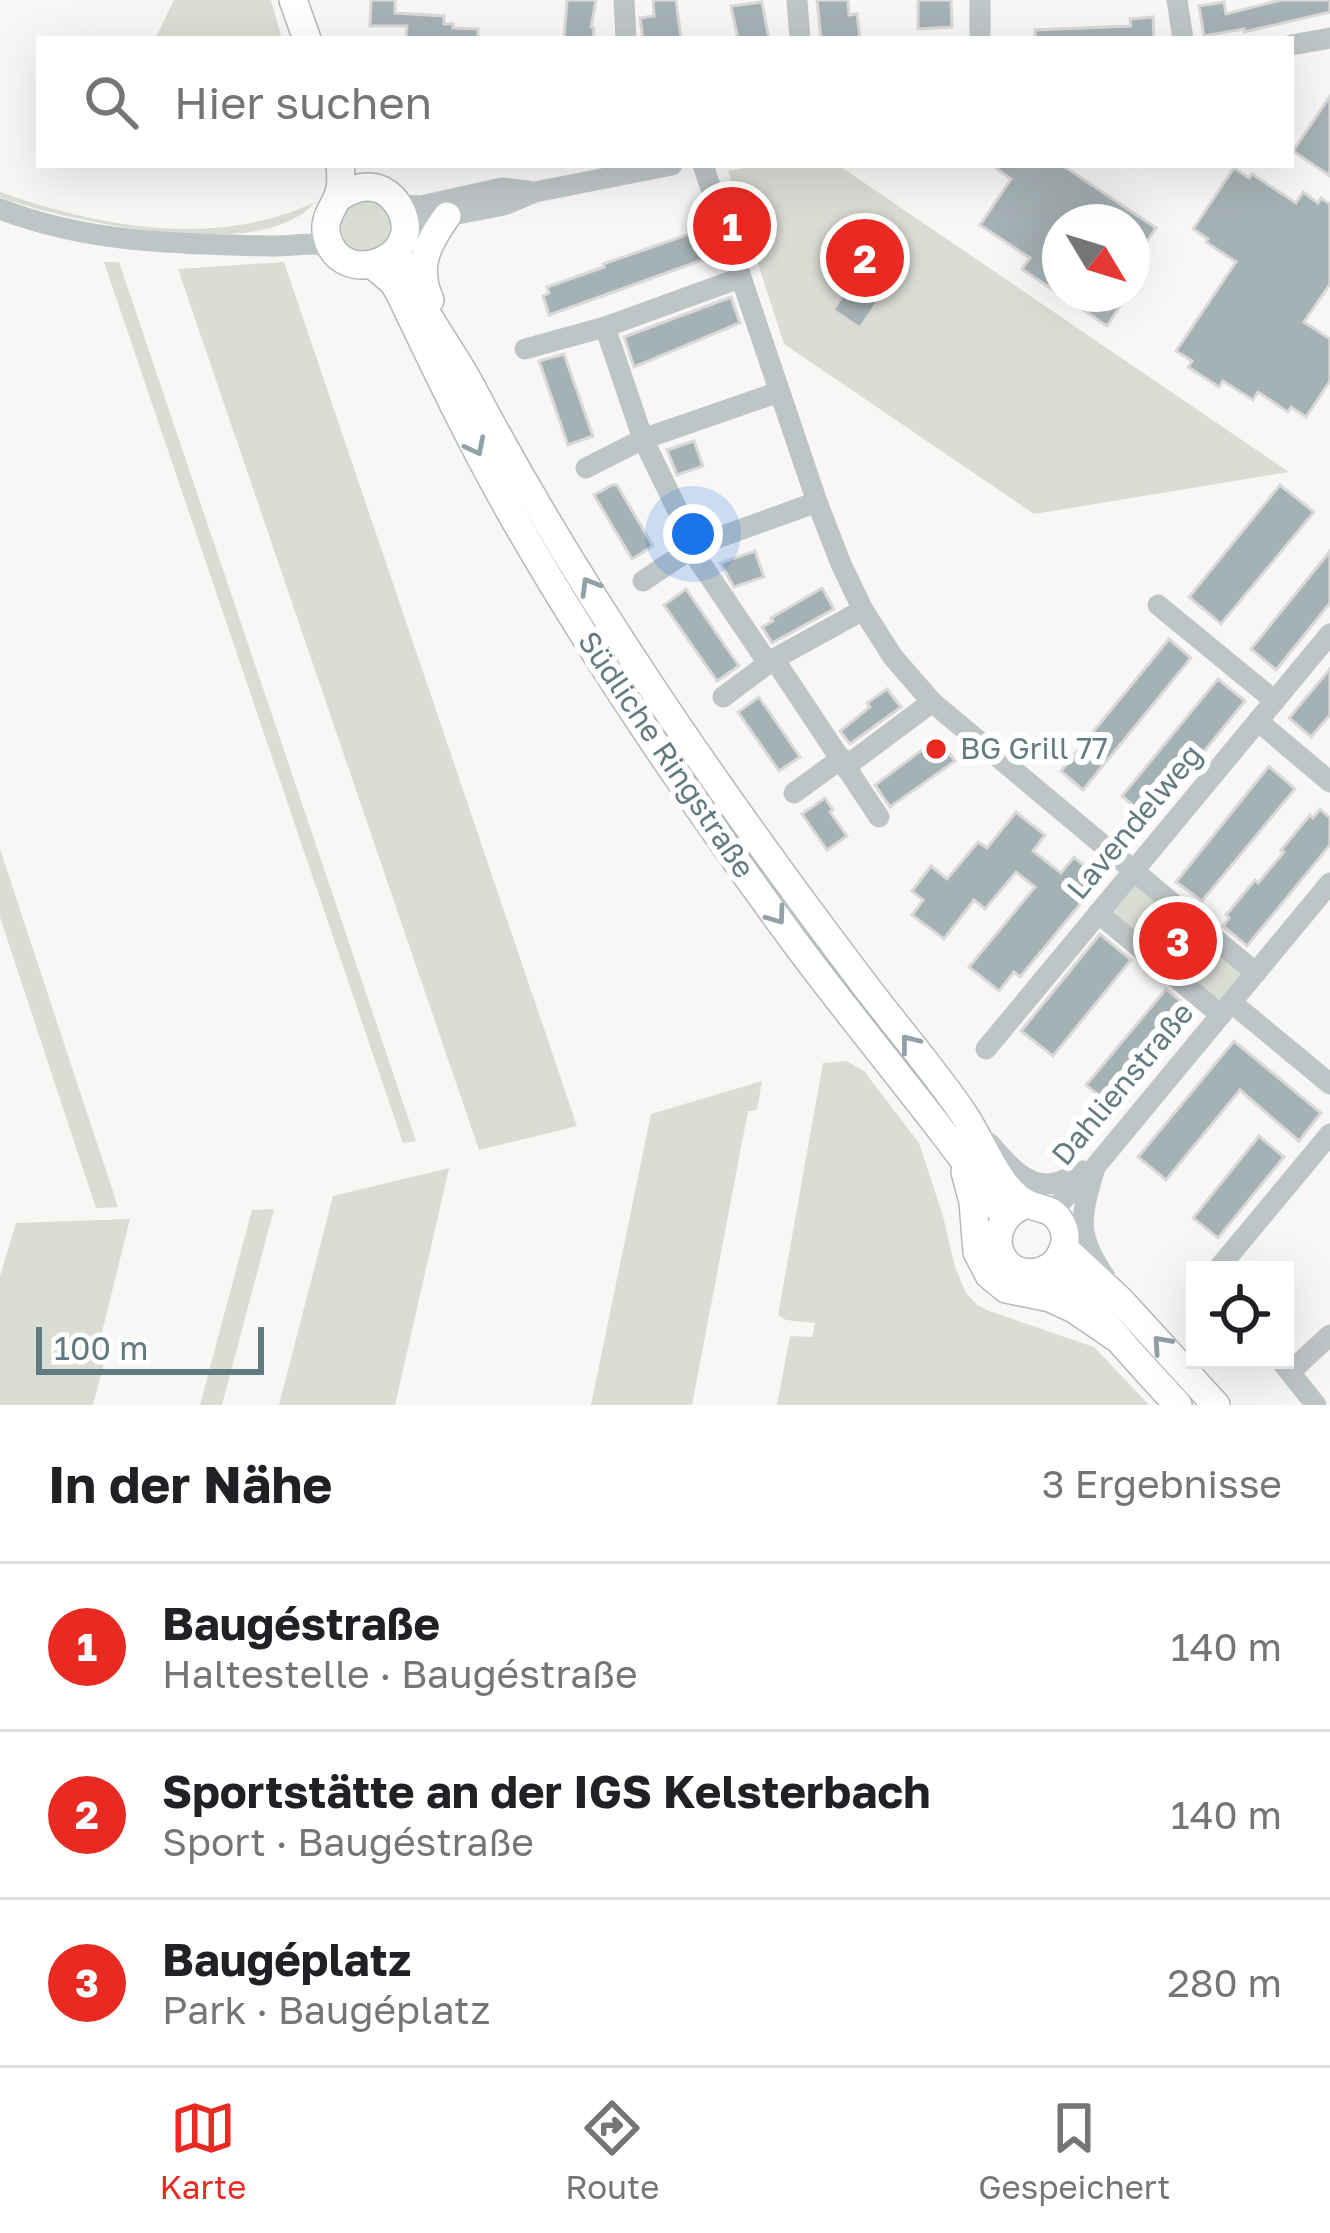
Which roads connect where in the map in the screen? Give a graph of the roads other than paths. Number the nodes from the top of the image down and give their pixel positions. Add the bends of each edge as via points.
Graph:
1 (293, 0) edge
2 (624, 0) edge
3 (797, 0) edge
4 (980, 0) edge
5 (1177, 0) edge
6 (307, 36) edge
7 (626, 36) edge
8 (800, 36) edge
9 (980, 36) edge
10 (1183, 36) edge
11 (1330, 38) edge
12 (1294, 44) edge
13 (340, 168) edge
14 (648, 168) edge
15 (704, 168) edge
16 (363, 176) edge
17 (535, 192) junction
18 (0, 209) edge
19 (447, 216) junction
20 (332, 222) junction
21 (393, 238) junction
22 (740, 278) junction
23 (605, 327) junction
24 (440, 333) junction
25 (525, 349) dead end
26 (779, 392) junction
27 (643, 439) junction
28 (586, 468) dead end
29 (817, 502) junction
30 (693, 548) junction
31 (644, 581) dead end
32 (1159, 605) dead end
33 (863, 610) junction
34 (1330, 634) edge
35 (771, 661) junction
36 (723, 697) dead end
37 (1274, 701) junction
38 (932, 703) junction
39 (1258, 722) junction
40 (844, 762) junction
41 (1330, 782) edge
42 (794, 793) dead end
43 (879, 817) dead end
44 (1134, 870) junction
45 (1330, 883) edge
46 (1098, 913) junction
47 (1256, 973) junction
48 (1226, 1008) junction
49 (986, 1049) dead end
50 (1330, 1084) edge
51 (961, 1110) junction
52 (1330, 1134) edge
53 (959, 1154) junction
54 (1095, 1167) junction
55 (1028, 1211) junction
56 (1056, 1258) junction
57 (1224, 1261) edge
58 (1122, 1301) junction
59 (1330, 1335) edge
60 (1118, 1339) junction
61 (1294, 1360) edge
62 (1287, 1369) edge
63 (1178, 1405) edge
64 (1216, 1405) edge
65 (1316, 1405) edge

1 - 6 main road
2 - 7 street
3 - 8 street
4 - 9 street
5 - 10 street
11 - 12 street
13 - 20 main road
14 - 17 street
15 - 22 street
16 - 20 main road, Südliche Ringstraße
16 - 21 main road, Südliche Ringstraße via 382,190
17 - 19 street
17 - 21 street via 502,188 421,206
18 - 20 street via 119,240 206,245
19 - 21 street
19 - 24 main road via 421,276
20 - 21 main road, Südliche Ringstraße via 350,263
21 - 24 main road, Südliche Ringstraße via 407,280
21 -> 53 main road, Südliche Ringstraße via 393,282 504,502 615,683 794,941
22 - 23 street
22 - 26 street
23 - 25 street
23 - 27 street
51 -> 24 main road, Südliche Ringstraße via 666,706
26 - 27 street
26 - 29 street
27 - 28 street
27 - 30 street
29 - 30 street
29 - 33 street
30 - 31 street
30 - 35 street
32 - 37 street
33 - 35 street
33 - 38 street
34 - 37 street, Lavendelweg
35 - 36 street
35 - 40 street
37 - 39 street, Lavendelweg
38 - 40 street
38 - 44 street
39 - 41 street
39 - 44 street, Lavendelweg
40 - 42 street
40 - 43 street
44 - 46 street, Lavendelweg
44 - 47 street
45 - 47 street, Dahlienstraße
46 - 48 street
46 - 49 street, Lavendelweg
47 - 48 street, Dahlienstraße
48 - 50 street
48 - 54 street, Dahlienstraße
51 - 54 street, Südliche Ringstraße via 1005,1162 1037,1184
51 - 55 main road, Südliche Ringstraße
52 - 57 street
53 - 55 main road, Südliche Ringstraße
53 - 60 main road via 977,1252 989,1275 1006,1289 1074,1309
54 - 55 street, Dahlienstraße
54 - 58 street, Südliche Ringstraße via 1082,1231
55 - 56 main road, Südliche Ringstraße via 1060,1220 1065,1232
55 - 56 main road, Südliche Ringstraße via 999,1226 1004,1260 1034,1273
56 - 58 main road, Südliche Ringstraße
56 - 60 main road, Südliche Ringstraße
64 -> 58 main road, Südliche Ringstraße
59 - 61 street
60 - 63 main road, Südliche Ringstraße
62 - 65 street

